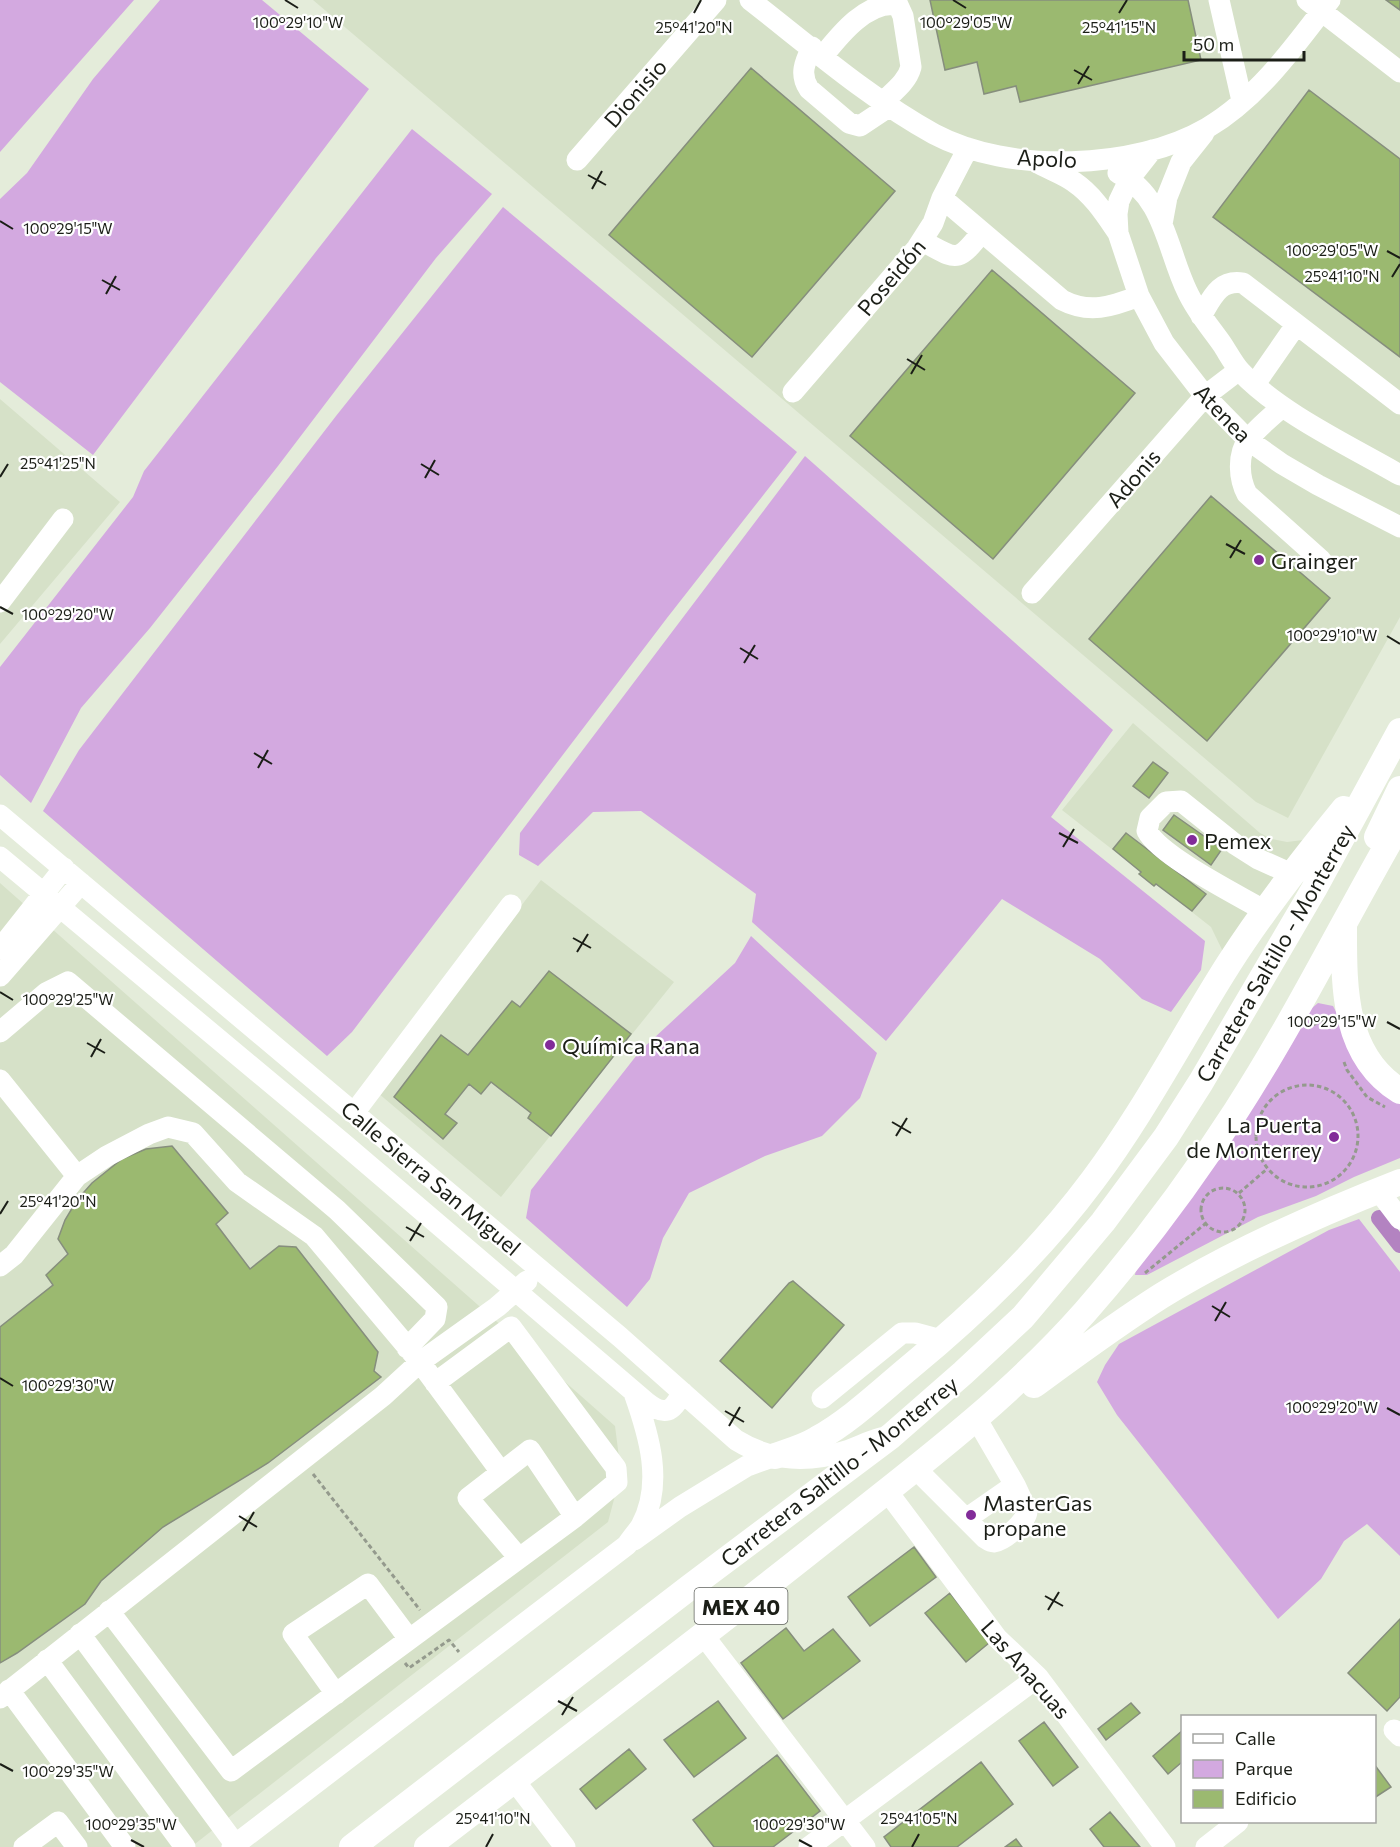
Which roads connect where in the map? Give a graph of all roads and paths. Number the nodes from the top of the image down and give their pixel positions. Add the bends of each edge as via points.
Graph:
1 (716, 0) edge
2 (750, 0) edge
3 (1219, 0) edge
4 (1319, 4) edge
5 (818, 52) junction
6 (1400, 72) edge
7 (1242, 101) junction
8 (886, 104) junction
9 (1208, 127) junction
10 (968, 148) junction
11 (1152, 150) junction
12 (577, 160) dead end
13 (1087, 160) junction
14 (1033, 161) junction
15 (1130, 178) junction
16 (942, 198) junction
17 (1162, 224) junction
18 (982, 232) junction
19 (1118, 232) junction
20 (922, 241) junction
21 (1139, 296) junction
22 (1201, 316) junction
23 (1296, 325) junction
24 (1239, 370) junction
25 (1255, 384) junction
26 (793, 392) dead end
27 (1204, 396) junction
28 (1400, 404) edge
29 (1282, 407) junction
30 (1248, 440) junction
31 (1400, 475) edge
32 (63, 519) dead end
33 (1400, 527) edge
34 (1321, 560) dead end
35 (1032, 593) dead end
36 (0, 602) edge
37 (1400, 731) edge
38 (1385, 757) junction
39 (1400, 789) edge
40 (0, 815) edge
41 (1400, 823) edge
42 (0, 857) edge
43 (64, 868) junction
44 (1292, 874) junction
45 (81, 883) junction
46 (1360, 892) junction
47 (51, 900) junction
48 (511, 905) dead end
49 (1265, 911) junction
50 (1344, 920) junction
51 (0, 949) edge
52 (0, 976) edge
53 (1331, 1029) dead end
54 (0, 1032) edge
55 (1307, 1034) dead end
56 (1343, 1060) dead end
57 (0, 1080) edge
58 (1397, 1102) edge
59 (216, 1106) junction
60 (354, 1113) junction
61 (1127, 1131) junction
62 (193, 1133) junction
63 (1267, 1168) junction
64 (77, 1176) junction
65 (1389, 1186) edge
66 (1239, 1193) junction
67 (337, 1210) junction
68 (1400, 1219) edge
69 (1206, 1224) junction
70 (314, 1236) junction
71 (0, 1266) edge
72 (545, 1273) junction
73 (1137, 1280) dead end
74 (522, 1295) junction
75 (1023, 1317) junction
76 (941, 1340) junction
77 (422, 1367) junction
78 (633, 1390) junction
79 (682, 1392) junction
80 (822, 1398) dead end
81 (980, 1414) junction
82 (891, 1436) junction
83 (775, 1456) junction
84 (302, 1460) junction
85 (915, 1468) junction
86 (501, 1472) junction
87 (1015, 1485) junction
88 (887, 1491) junction
89 (575, 1517) junction
90 (966, 1519) junction
91 (627, 1545) junction
92 (519, 1558) junction
93 (109, 1611) junction
94 (430, 1623) junction
95 (80, 1634) junction
96 (704, 1636) junction
97 (410, 1639) junction
98 (449, 1640) dead end
99 (47, 1660) junction
100 (409, 1668) dead end
101 (1038, 1677) junction
102 (5, 1694) edge
103 (336, 1694) junction
104 (514, 1780) junction
105 (844, 1821) junction
106 (1236, 1823) edge
107 (234, 1846) edge
108 (24, 1847) edge
109 (77, 1847) edge
110 (125, 1847) edge
111 (185, 1847) edge
112 (352, 1847) edge
113 (427, 1847) edge
114 (565, 1847) edge
115 (808, 1847) edge
116 (865, 1847) edge
117 (1166, 1847) edge
118 (1206, 1847) edge

1 - 12 street, Dionisio
2 - 5 street, Apolo
3 - 7 street
4 - 6 street
4 - 7 street, Apolo via 1273,72
5 - 8 street, Apolo
5 - 8 street via 804,64 805,83 849,123 860,126
5 - 8 street via 866,4 887,0 898,4 910,67 909,75
7 - 9 street, Apolo
8 - 10 street, Apolo via 935,134
9 - 11 street, Apolo via 1177,143
9 - 17 street, Atenea via 1181,162 1167,197
10 - 14 street, Apolo
10 - 16 street, Poseidón
11 - 13 street, Apolo
11 - 15 street, Atenea
13 - 14 street, Apolo
13 - 15 street, Atenea
14 - 19 street, Atenea via 1083,188
15 - 17 street, Atenea via 1152,204
15 - 19 street, Atenea via 1119,201
16 - 18 street
16 - 20 street, Poseidón
17 - 22 street, Atenea via 1177,271
18 - 20 street via 960,256
18 - 21 street via 1071,305 1110,307
19 - 21 street, Atenea
20 - 26 street, Poseidón
21 - 27 street, Atenea via 1164,343
22 - 23 street via 1216,292 1234,282 1244,283
22 - 24 street, Atenea
23 - 25 street
23 - 28 street
24 - 25 street, Atenea
24 - 27 street, Adonis
25 - 29 street, Atenea
27 - 30 street, Atenea
27 - 35 street, Adonis
29 - 30 street
29 - 31 street, Atenea
30 - 33 street, Atenea via 1291,469
30 - 34 street via 1241,461 1242,486
32 - 36 street
37 - 38 main road, Carretera Saltillo - Monterrey / MEX 40
38 - 44 main road
38 - 75 main road, Carretera Saltillo - Monterrey / MEX 40 via 1302,909 1172,1128 1103,1222
39 - 46 main road via 1375,840
40 - 43 street, Calle Sierra San Miguel
41 - 46 main road, Carretera Saltillo - Monterrey / MEX 40
42 - 47 street, Calle Sierra San Miguel
43 - 45 street, Calle Sierra San Miguel
43 - 47 street
44 - 49 main road
44 - 49 street via 1258,859 1181,801 1166,802 1150,818 1147,831 1157,844
45 - 47 street
45 - 60 street, Calle Sierra San Miguel
46 - 50 main road, Carretera Saltillo - Monterrey / MEX 40
47 - 51 street
47 - 52 street
47 - 74 street, Calle Sierra San Miguel
48 - 60 street
49 - 61 main road
50 - 58 main road via 1349,1021 1366,1059 1390,1086
50 - 81 main road, Carretera Saltillo - Monterrey / MEX 40 via 1236,1110 1146,1238 1047,1354
53 - 55 path via 1327,1018 1314,1024
54 - 59 street via 46,993 68,982
56 - 58 path via 1367,1097
57 - 64 street
59 - 62 street
59 - 67 street
60 - 72 street, Calle Sierra San Miguel
61 - 75 main road via 1058,1246
61 - 76 main road via 1094,1179 1035,1251
62 - 64 street via 168,1127 149,1134
62 - 70 street via 237,1182
63 - 63 path via 1255,1139 1257,1122 1275,1095 1307,1084 1324,1087 1350,1107 1356,1123 1356,1148 1344,1170 1331,1181 1298,1186 1282,1181
63 - 66 path
64 - 71 street via 14,1255
65 - 68 street
65 - 81 main road via 1305,1221 1163,1295 1031,1387
66 - 69 path via 1218,1188 1206,1196 1201,1210
66 - 69 path via 1246,1206 1239,1227 1225,1233
67 - 70 street
67 - 77 street via 437,1307
69 - 73 path
70 - 77 street
72 - 74 street
72 - 79 street, Calle Sierra San Miguel
74 - 77 street
74 - 78 street, Calle Sierra San Miguel
75 - 82 main road, Carretera Saltillo - Monterrey / MEX 40
76 - 80 street via 902,1333
76 - 83 main road via 828,1433
77 - 84 street
77 - 86 street
77 - 89 street via 511,1327 616,1468 616,1482
78 - 79 street, Calle Sierra San Miguel via 655,1409 664,1411 678,1403
78 - 91 street via 652,1452 652,1478 651,1498 641,1525
79 - 83 street, Calle Sierra San Miguel via 736,1440
81 - 85 main road, Carretera Saltillo - Monterrey / MEX 40
81 - 87 street
82 - 83 street, Calle Sierra San Miguel via 826,1457
82 - 112 main road, Carretera Saltillo - Monterrey / MEX 40
83 - 91 street via 747,1466
84 - 93 street
84 - 94 path
85 - 88 main road, Carretera Saltillo - Monterrey / MEX 40
85 - 90 street
86 - 89 street via 530,1450
86 - 92 street via 468,1498
87 - 90 street
87 - 90 street via 1028,1515 1023,1523 992,1542
88 - 96 main road, Carretera Saltillo - Monterrey / MEX 40
88 - 101 street, Las Anacuas via 998,1638
89 - 92 street
91 - 107 street
92 - 94 street
93 - 95 street
93 - 103 street via 231,1771
94 - 97 street
95 - 99 street
95 - 107 street
96 - 104 main road, Carretera Saltillo - Monterrey / MEX 40
96 - 105 street
97 - 103 street
97 - 103 street via 368,1584 293,1634
98 - 100 path
99 - 102 street
99 - 111 street
101 - 105 street
101 - 117 street, Las Anacuas
102 - 110 street
104 - 113 main road, Carretera Saltillo - Monterrey / MEX 40
104 - 114 street
105 - 115 street
105 - 116 street
106 - 118 street
108 - 109 street via 58,1822

